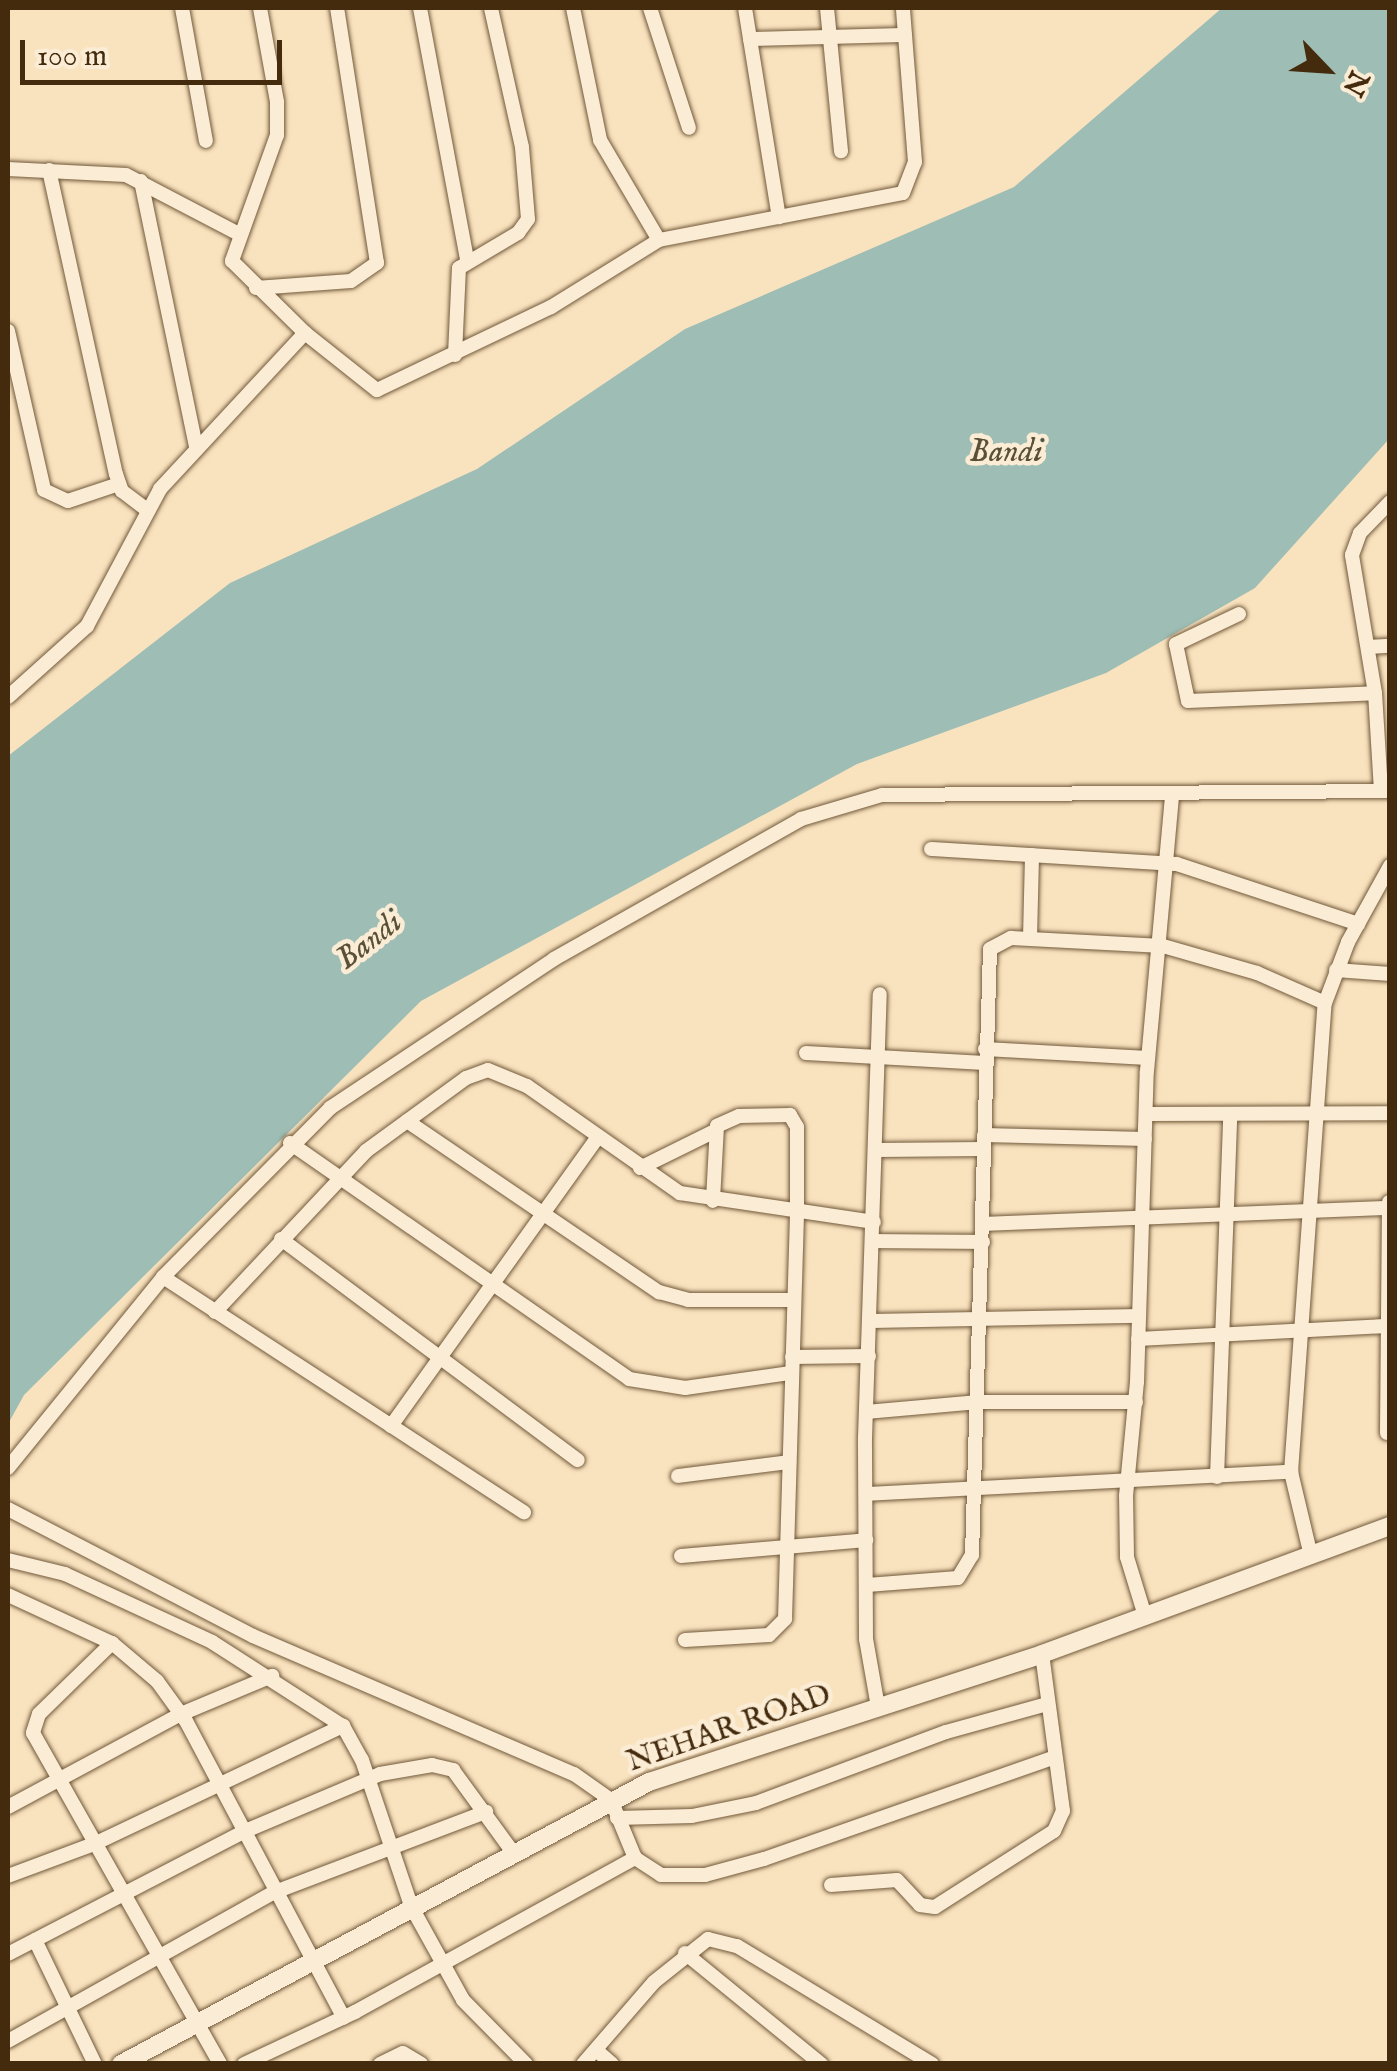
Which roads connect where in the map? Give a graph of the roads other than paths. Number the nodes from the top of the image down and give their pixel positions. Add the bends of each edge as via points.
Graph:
1 (182, 8) edge
2 (260, 8) edge
3 (337, 8) edge
4 (420, 8) edge
5 (491, 8) edge
6 (573, 8) edge
7 (650, 8) edge
8 (745, 8) edge
9 (827, 8) edge
10 (903, 8) edge
11 (905, 35) junction
12 (830, 37) junction
13 (750, 39) junction
14 (689, 128) dead end
15 (206, 140) dead end
16 (841, 151) dead end
17 (8, 169) edge
18 (50, 170) junction
19 (141, 182) junction
20 (778, 217) junction
21 (237, 233) junction
22 (658, 240) junction
23 (467, 258) junction
24 (256, 288) junction
25 (8, 331) edge
26 (304, 333) junction
27 (456, 355) junction
28 (196, 447) junction
29 (119, 484) junction
30 (1390, 502) edge
31 (146, 510) junction
32 (1238, 614) dead end
33 (1390, 646) edge
34 (1368, 647) junction
35 (1375, 693) junction
36 (8, 696) edge
37 (1385, 791) edge
38 (1172, 794) junction
39 (932, 849) dead end
40 (1032, 855) junction
41 (1166, 863) junction
42 (1390, 866) edge
43 (1358, 924) junction
44 (1030, 938) junction
45 (1157, 945) junction
46 (1336, 970) junction
47 (1390, 974) edge
48 (880, 994) dead end
49 (1325, 1004) junction
50 (806, 1053) dead end
51 (985, 1056) junction
52 (1148, 1058) junction
53 (881, 1061) junction
54 (1390, 1112) edge
55 (1146, 1114) junction
56 (1230, 1114) junction
57 (1316, 1114) junction
58 (407, 1121) junction
59 (714, 1132) junction
60 (597, 1138) junction
61 (1144, 1139) junction
62 (984, 1142) junction
63 (290, 1143) junction
64 (877, 1150) junction
65 (640, 1168) junction
66 (337, 1177) junction
67 (713, 1201) junction
68 (1389, 1206) edge
69 (796, 1213) junction
70 (542, 1214) junction
71 (1308, 1214) junction
72 (1224, 1217) junction
73 (1142, 1220) junction
74 (874, 1222) junction
75 (983, 1224) junction
76 (281, 1238) junction
77 (874, 1241) junction
78 (983, 1242) junction
79 (163, 1277) junction
80 (490, 1287) junction
81 (794, 1300) junction
82 (215, 1312) junction
83 (1139, 1316) junction
84 (981, 1317) junction
85 (872, 1322) junction
86 (1389, 1326) edge
87 (1299, 1333) junction
88 (1224, 1336) junction
89 (1138, 1340) junction
90 (441, 1356) junction
91 (869, 1356) junction
92 (792, 1365) junction
93 (979, 1402) junction
94 (1136, 1402) junction
95 (866, 1412) junction
96 (391, 1426) junction
97 (1387, 1433) dead end
98 (578, 1460) dead end
99 (789, 1462) junction
100 (8, 1468) edge
101 (1291, 1472) junction
102 (678, 1476) dead end
103 (1216, 1476) junction
104 (1132, 1482) junction
105 (976, 1491) junction
106 (866, 1494) junction
107 (8, 1509) edge
108 (524, 1512) dead end
109 (1390, 1526) edge
110 (866, 1540) junction
111 (786, 1546) junction
112 (681, 1556) dead end
113 (1310, 1556) junction
114 (8, 1560) edge
115 (867, 1585) junction
116 (8, 1595) edge
117 (1145, 1616) junction
118 (685, 1640) dead end
119 (112, 1643) junction
120 (1042, 1654) junction
121 (272, 1676) junction
122 (1047, 1704) junction
123 (878, 1708) junction
124 (181, 1714) junction
125 (343, 1726) junction
126 (1052, 1758) junction
127 (366, 1778) junction
128 (60, 1780) junction
129 (217, 1781) junction
130 (8, 1807) edge
131 (614, 1809) junction
132 (486, 1812) junction
133 (244, 1832) junction
134 (94, 1844) junction
135 (389, 1845) junction
136 (512, 1851) junction
137 (635, 1858) junction
138 (8, 1876) edge
139 (831, 1886) dead end
140 (275, 1892) junction
141 (126, 1896) junction
142 (411, 1906) junction
143 (34, 1940) junction
144 (685, 1953) junction
145 (8, 1954) edge
146 (164, 1956) junction
147 (311, 1960) junction
148 (443, 1964) junction
149 (68, 2010) junction
150 (344, 2018) junction
151 (198, 2022) junction
152 (8, 2041) edge
153 (596, 2050) junction
154 (801, 2050) junction
155 (95, 2064) edge
156 (121, 2064) edge
157 (220, 2064) edge
158 (244, 2064) edge
159 (380, 2064) edge
160 (420, 2064) edge
161 (526, 2064) edge
162 (583, 2064) edge
163 (612, 2064) edge
164 (788, 2064) edge
165 (821, 2064) edge
166 (932, 2064) edge

1 - 15 street
2 - 21 street via 278,102 276,134
3 - 24 street via 378,263 350,282
4 - 23 street
5 - 23 street via 530,207 518,233
6 - 22 street via 600,140
7 - 14 street
8 - 13 street
9 - 12 street
10 - 11 street
11 - 12 street
11 - 20 street via 914,162 909,187 897,197
12 - 13 street
12 - 16 street
13 - 20 street
17 - 18 street
18 - 19 street
18 - 29 street
19 - 21 street
19 - 28 street
20 - 22 street
21 - 24 street via 232,261
22 - 27 street
23 - 27 street via 456,277
24 - 26 street
25 - 29 street via 44,490 78,500
26 - 27 street via 377,390
26 - 28 street
28 - 31 street
29 - 31 street
30 - 34 street via 1352,550
31 - 36 street via 87,626
32 - 35 street via 1176,644 1188,701
33 - 34 street
34 - 35 street
35 - 37 street
37 - 38 street
38 - 41 street
38 - 63 street via 882,794 801,819 554,960 374,1075
39 - 40 street
40 - 41 street
40 - 44 street
41 - 43 street
41 - 45 street
42 - 43 street
43 - 46 street
44 - 45 street
44 - 51 street via 1002,940 990,949
45 - 49 street via 1257,973
45 - 52 street
46 - 47 street
46 - 49 street
48 - 53 street
49 - 57 street
50 - 53 street
51 - 52 street
51 - 53 street
51 - 62 street
52 - 55 street
53 - 64 street
54 - 57 street
55 - 56 street
55 - 61 street
56 - 57 street
56 - 72 street
57 - 71 street
58 - 60 street via 488,1070 513,1077
58 - 66 street
58 - 70 street
59 - 65 street
59 - 67 street
59 - 69 street via 739,1116 790,1115 797,1127
60 - 65 street
60 - 70 street
61 - 62 street
61 - 73 street
62 - 64 street
62 - 75 street
63 - 66 street
63 - 79 street
64 - 74 street
65 - 67 street via 680,1193
66 - 76 street
66 - 80 street
67 - 69 street
68 - 71 street
68 - 86 street
69 - 74 street
69 - 81 street
70 - 80 street
70 - 81 street via 668,1296
71 - 72 street
71 - 87 street
72 - 73 street
72 - 88 street
73 - 75 street
73 - 83 street
74 - 77 street
75 - 78 street
76 - 82 street
76 - 90 street
77 - 78 street
77 - 85 street
78 - 84 street
79 - 82 street
79 - 100 street
80 - 90 street
80 - 92 street via 644,1384 684,1388
81 - 92 street
82 - 96 street
83 - 84 street
83 - 89 street
84 - 85 street
84 - 93 street
85 - 91 street
86 - 87 street
86 - 97 street
87 - 88 street
87 - 101 street
88 - 89 street
88 - 103 street
89 - 94 street
90 - 96 street
90 - 98 street
91 - 92 street
91 - 95 street
92 - 99 street
93 - 94 street
93 - 95 street
93 - 105 street
94 - 104 street
95 - 106 street
96 - 108 street
99 - 102 street
99 - 111 street
101 - 103 street
101 - 113 street
103 - 104 street
104 - 105 street
104 - 117 street via 1127,1557
105 - 106 street
105 - 115 street via 972,1555 963,1576
106 - 110 street
107 - 131 street via 193,1608 574,1774
109 - 113 street, NEHAR ROAD
110 - 111 street
110 - 115 street
111 - 112 street
111 - 118 street via 781,1629
113 - 117 street, NEHAR ROAD
114 - 121 street via 66,1574
115 - 123 street via 867,1652
116 - 119 street
117 - 120 street, NEHAR ROAD
119 - 124 street via 147,1671
119 - 128 street via 35,1721 33,1733
120 - 122 street
120 - 123 street, NEHAR ROAD
121 - 124 street
121 - 125 street
122 - 126 street
122 - 131 street via 946,1732 756,1804 692,1816
123 - 131 street, NEHAR ROAD via 649,1782
124 - 128 street
124 - 129 street
125 - 127 street
125 - 129 street
126 - 137 street via 728,1870 672,1877
126 - 139 street via 1060,1822 943,1904 920,1906 904,1884 890,1878
127 - 132 street via 442,1766 461,1775
127 - 133 street
127 - 135 street
128 - 130 street
128 - 134 street
129 - 133 street
129 - 134 street
131 - 136 street, NEHAR ROAD
131 - 137 street
132 - 135 street
132 - 136 street
133 - 140 street
133 - 141 street
134 - 138 street
134 - 141 street
135 - 140 street
135 - 142 street
136 - 142 street, NEHAR ROAD
137 - 148 street
140 - 146 street
140 - 147 street
141 - 143 street
141 - 146 street
142 - 147 street, NEHAR ROAD
142 - 148 street
143 - 145 street
143 - 149 street
144 - 153 street
144 - 154 street
144 - 166 street via 702,1939 729,1942
146 - 149 street
146 - 151 street
147 - 150 street
147 - 151 street, NEHAR ROAD
148 - 150 street
148 - 161 street via 463,2000
149 - 152 street
149 - 155 street
150 - 158 street
151 - 156 street, NEHAR ROAD
151 - 157 street
153 - 162 street
153 - 163 street
154 - 164 street
154 - 165 street
159 - 160 street via 404,2053

